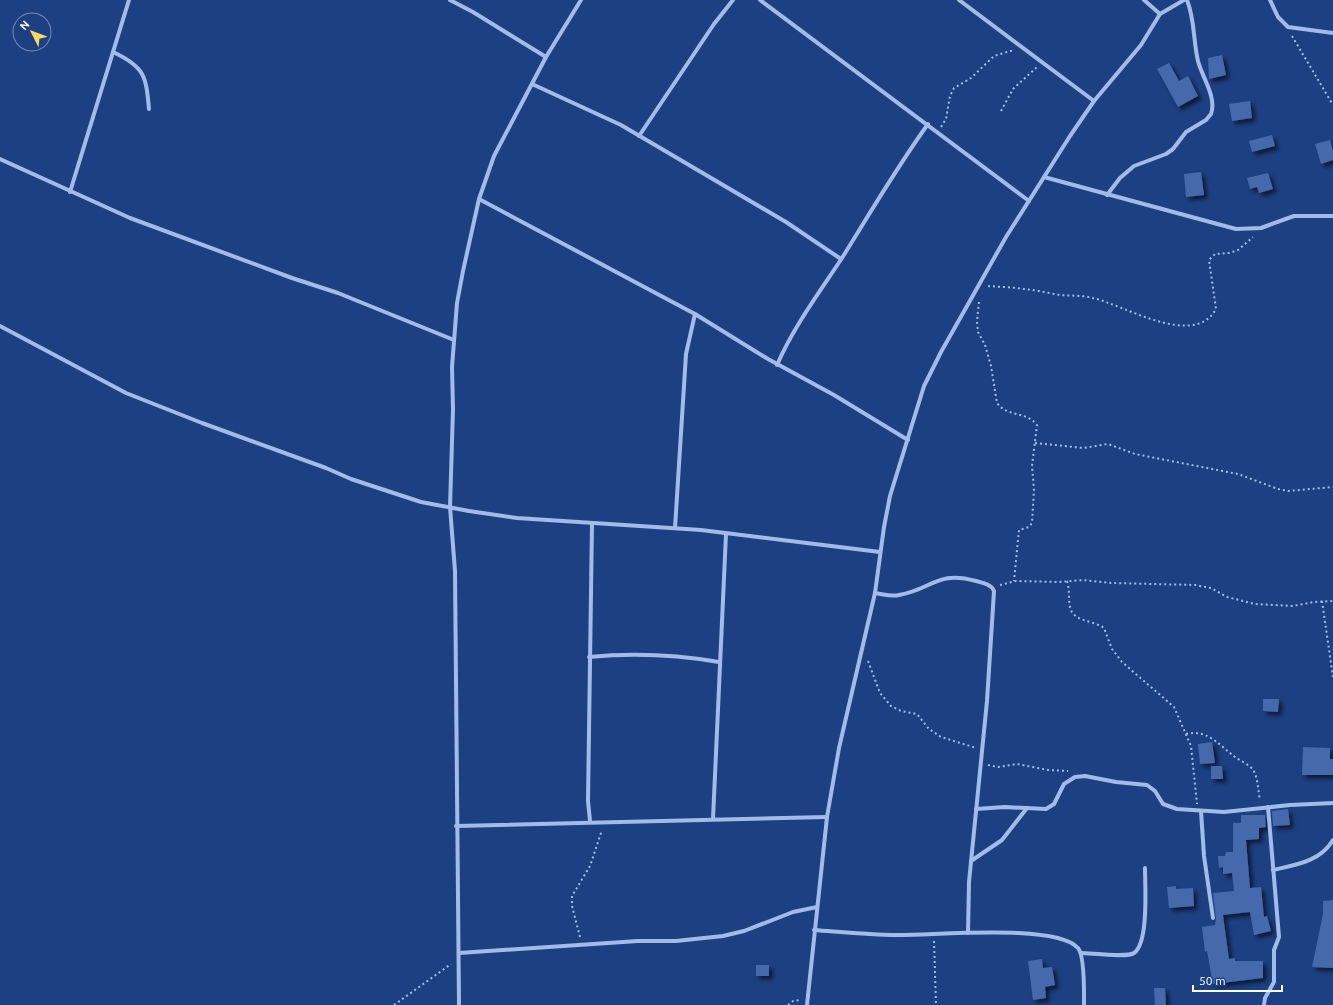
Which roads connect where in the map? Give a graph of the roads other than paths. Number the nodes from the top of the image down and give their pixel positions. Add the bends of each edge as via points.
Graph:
1 (129, 0) edge
2 (450, 0) edge
3 (580, 0) edge
4 (733, 0) edge
5 (760, 0) edge
6 (959, 0) edge
7 (1144, 0) edge
8 (1184, 0) edge
9 (1187, 0) edge
10 (1270, 0) edge
11 (1160, 14) junction
12 (1333, 33) edge
13 (113, 52) junction
14 (546, 57) junction
15 (532, 84) junction
16 (1094, 101) junction
17 (149, 110) dead end
18 (928, 124) junction
19 (639, 136) junction
20 (0, 159) edge
21 (1044, 177) junction
22 (70, 192) junction
23 (1107, 194) junction
24 (479, 199) junction
25 (1029, 201) junction
26 (1333, 216) edge
27 (841, 259) junction
28 (695, 314) junction
29 (0, 326) edge
30 (454, 340) junction
31 (777, 364) junction
32 (908, 440) junction
33 (450, 507) junction
34 (592, 523) junction
35 (675, 528) junction
36 (726, 534) junction
37 (880, 552) junction
38 (875, 593) junction
39 (589, 657) junction
40 (719, 662) junction
41 (1333, 803) edge
42 (1268, 807) junction
43 (1027, 808) junction
44 (976, 809) junction
45 (1200, 811) junction
46 (827, 817) junction
47 (713, 819) junction
48 (590, 822) junction
49 (456, 826) junction
50 (1333, 840) edge
51 (971, 861) junction
52 (1145, 868) dead end
53 (1273, 870) junction
54 (817, 907) junction
55 (1213, 918) dead end
56 (814, 930) junction
57 (968, 933) junction
58 (1081, 953) junction
59 (459, 955) junction
60 (807, 1003) edge
61 (459, 1005) edge
62 (1084, 1005) edge
63 (1264, 1005) edge

1 - 13 street
2 - 14 street
3 - 14 street
4 - 19 street
5 - 18 street
6 - 16 street
7 - 11 street
8 - 11 street
9 - 23 street via 1192,14 1198,60 1210,96 1211,114 1186,132 1166,154 1134,166
10 - 12 street via 1278,18 1288,27
11 - 16 street via 1141,45
13 - 17 street via 128,59 145,79
13 - 22 street
14 - 15 street
15 - 19 street via 622,125
15 - 24 street via 494,156
16 - 21 street
18 - 25 street
18 - 27 street
19 - 27 street via 726,185
20 - 22 street
21 - 23 street
21 - 25 street
22 - 30 street via 130,218 338,293
23 - 26 street via 1236,229 1258,229 1294,216
24 - 28 street
24 - 30 street via 462,271
25 - 32 street via 975,291 924,386
27 - 31 street via 796,326
28 - 31 street
28 - 35 street via 686,354
29 - 33 street via 159,407 351,479 421,502
30 - 33 street
31 - 32 street
32 - 37 street via 890,496
33 - 34 street via 517,518
33 - 49 street via 455,571
34 - 35 street
34 - 39 street
35 - 36 street
36 - 37 street
36 - 40 street
37 - 38 street
38 - 44 street via 901,595 943,578 954,577 985,583 993,588 994,607
38 - 46 street via 839,748
39 - 40 street via 616,654
39 - 48 street
40 - 47 street
41 - 42 street
42 - 45 street via 1224,812
42 - 53 street
43 - 44 street via 1005,806
43 - 45 street via 1049,808 1054,804 1064,784 1080,776 1142,784 1155,791 1167,806
43 - 51 street via 1002,840
44 - 51 street
45 - 55 street
46 - 47 street
46 - 54 street
47 - 48 street
48 - 49 street
49 - 59 street
50 - 53 street via 1321,854 1308,861
51 - 57 street
52 - 58 street via 1146,902 1140,945 1135,952
53 - 63 street via 1279,938 1274,950 1274,982
54 - 56 street
54 - 59 street via 793,912 744,931 723,936
56 - 57 street via 895,935
56 - 60 street
57 - 58 street via 1041,935 1063,939 1074,945
58 - 62 street
59 - 61 street

